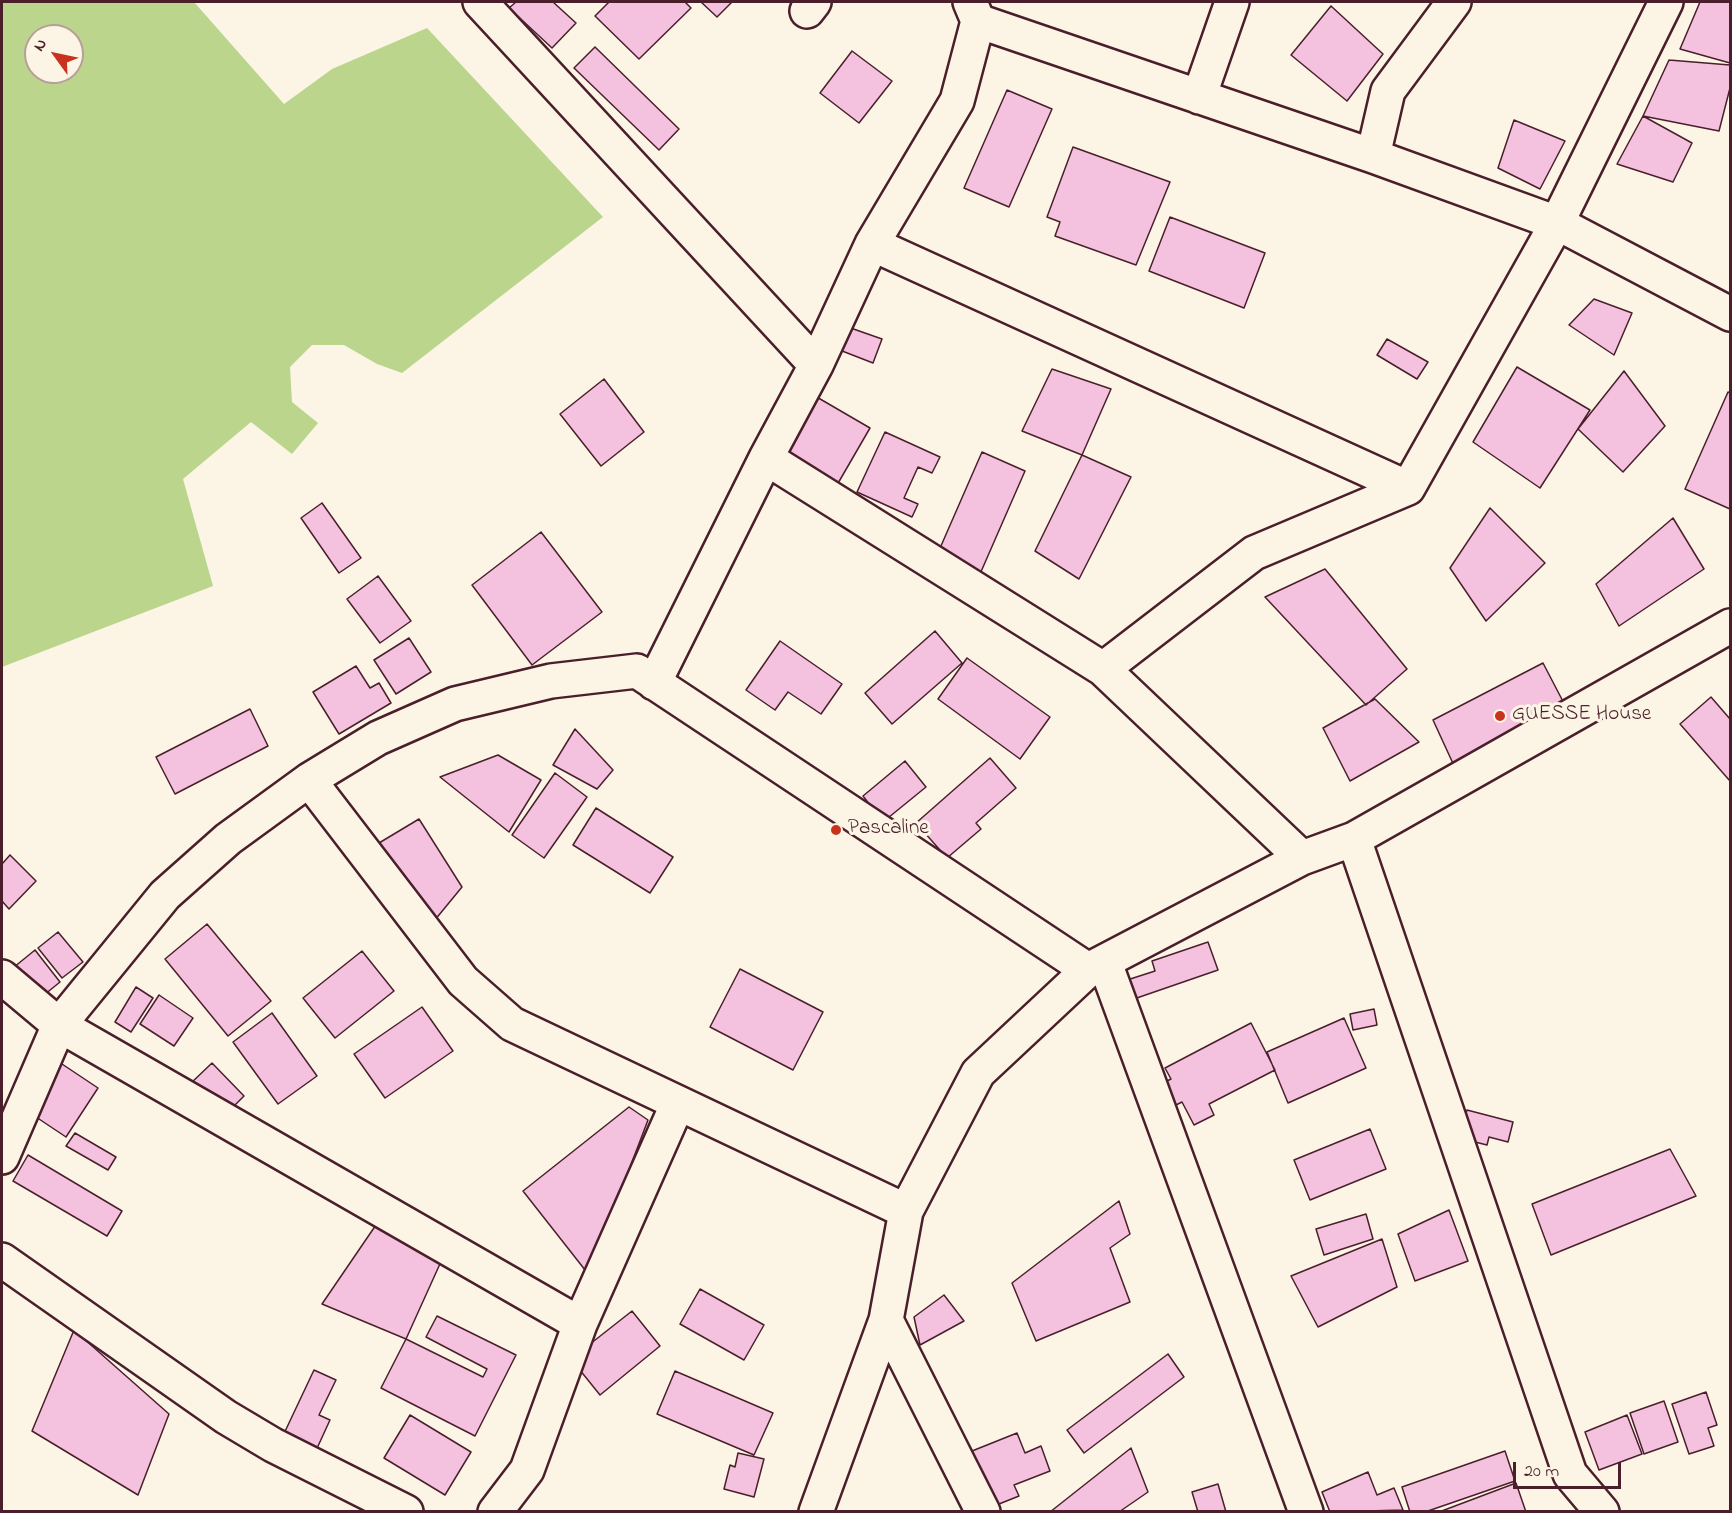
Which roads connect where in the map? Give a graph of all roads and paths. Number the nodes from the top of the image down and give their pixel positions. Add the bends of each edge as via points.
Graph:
1 (480, 2) edge
2 (1232, 2) edge
3 (1454, 2) edge
4 (1666, 2) edge
5 (974, 11) edge
6 (1198, 97) junction
7 (1373, 156) junction
8 (1557, 223) junction
9 (872, 244) junction
10 (1731, 314) edge
11 (816, 365) junction
12 (766, 458) junction
13 (1408, 488) junction
14 (1731, 626) edge
15 (1103, 669) junction
16 (654, 683) junction
17 (309, 780) junction
18 (1354, 839) junction
19 (1302, 858) junction
20 (1096, 966) junction
21 (2, 977) edge
22 (59, 1025) junction
23 (678, 1103) junction
24 (2, 1157) edge
25 (906, 1211) junction
26 (2, 1260) edge
27 (886, 1320) junction
28 (580, 1324) junction
29 (1306, 1511) edge
30 (406, 1512) edge
31 (495, 1512) edge
32 (816, 1512) edge
33 (983, 1512) edge
34 (1602, 1512) edge

1 - 11 street
2 - 6 street
3 - 7 street via 1388,91
4 - 8 street
5 - 6 street
5 - 9 street via 957,101
6 - 7 street
7 - 8 street
8 - 10 street
8 - 13 street
9 - 11 street
9 - 13 street
11 - 12 street
12 - 15 street
12 - 16 street
13 - 15 street via 1254,553
14 - 18 street
15 - 19 street
16 - 17 street via 637,672 551,681 454,704 378,738
16 - 20 street
17 - 22 street via 228,839 165,895
17 - 23 street via 449,963 496,1010 512,1024
18 - 19 street
18 - 34 street via 1570,1474
19 - 20 street
20 - 25 street via 978,1073
20 - 29 street
21 - 22 street
22 - 24 street
22 - 28 street
23 - 25 street
23 - 28 street
25 - 27 street
26 - 30 street via 226,1417
27 - 32 street
27 - 33 street
28 - 31 street via 527,1470

